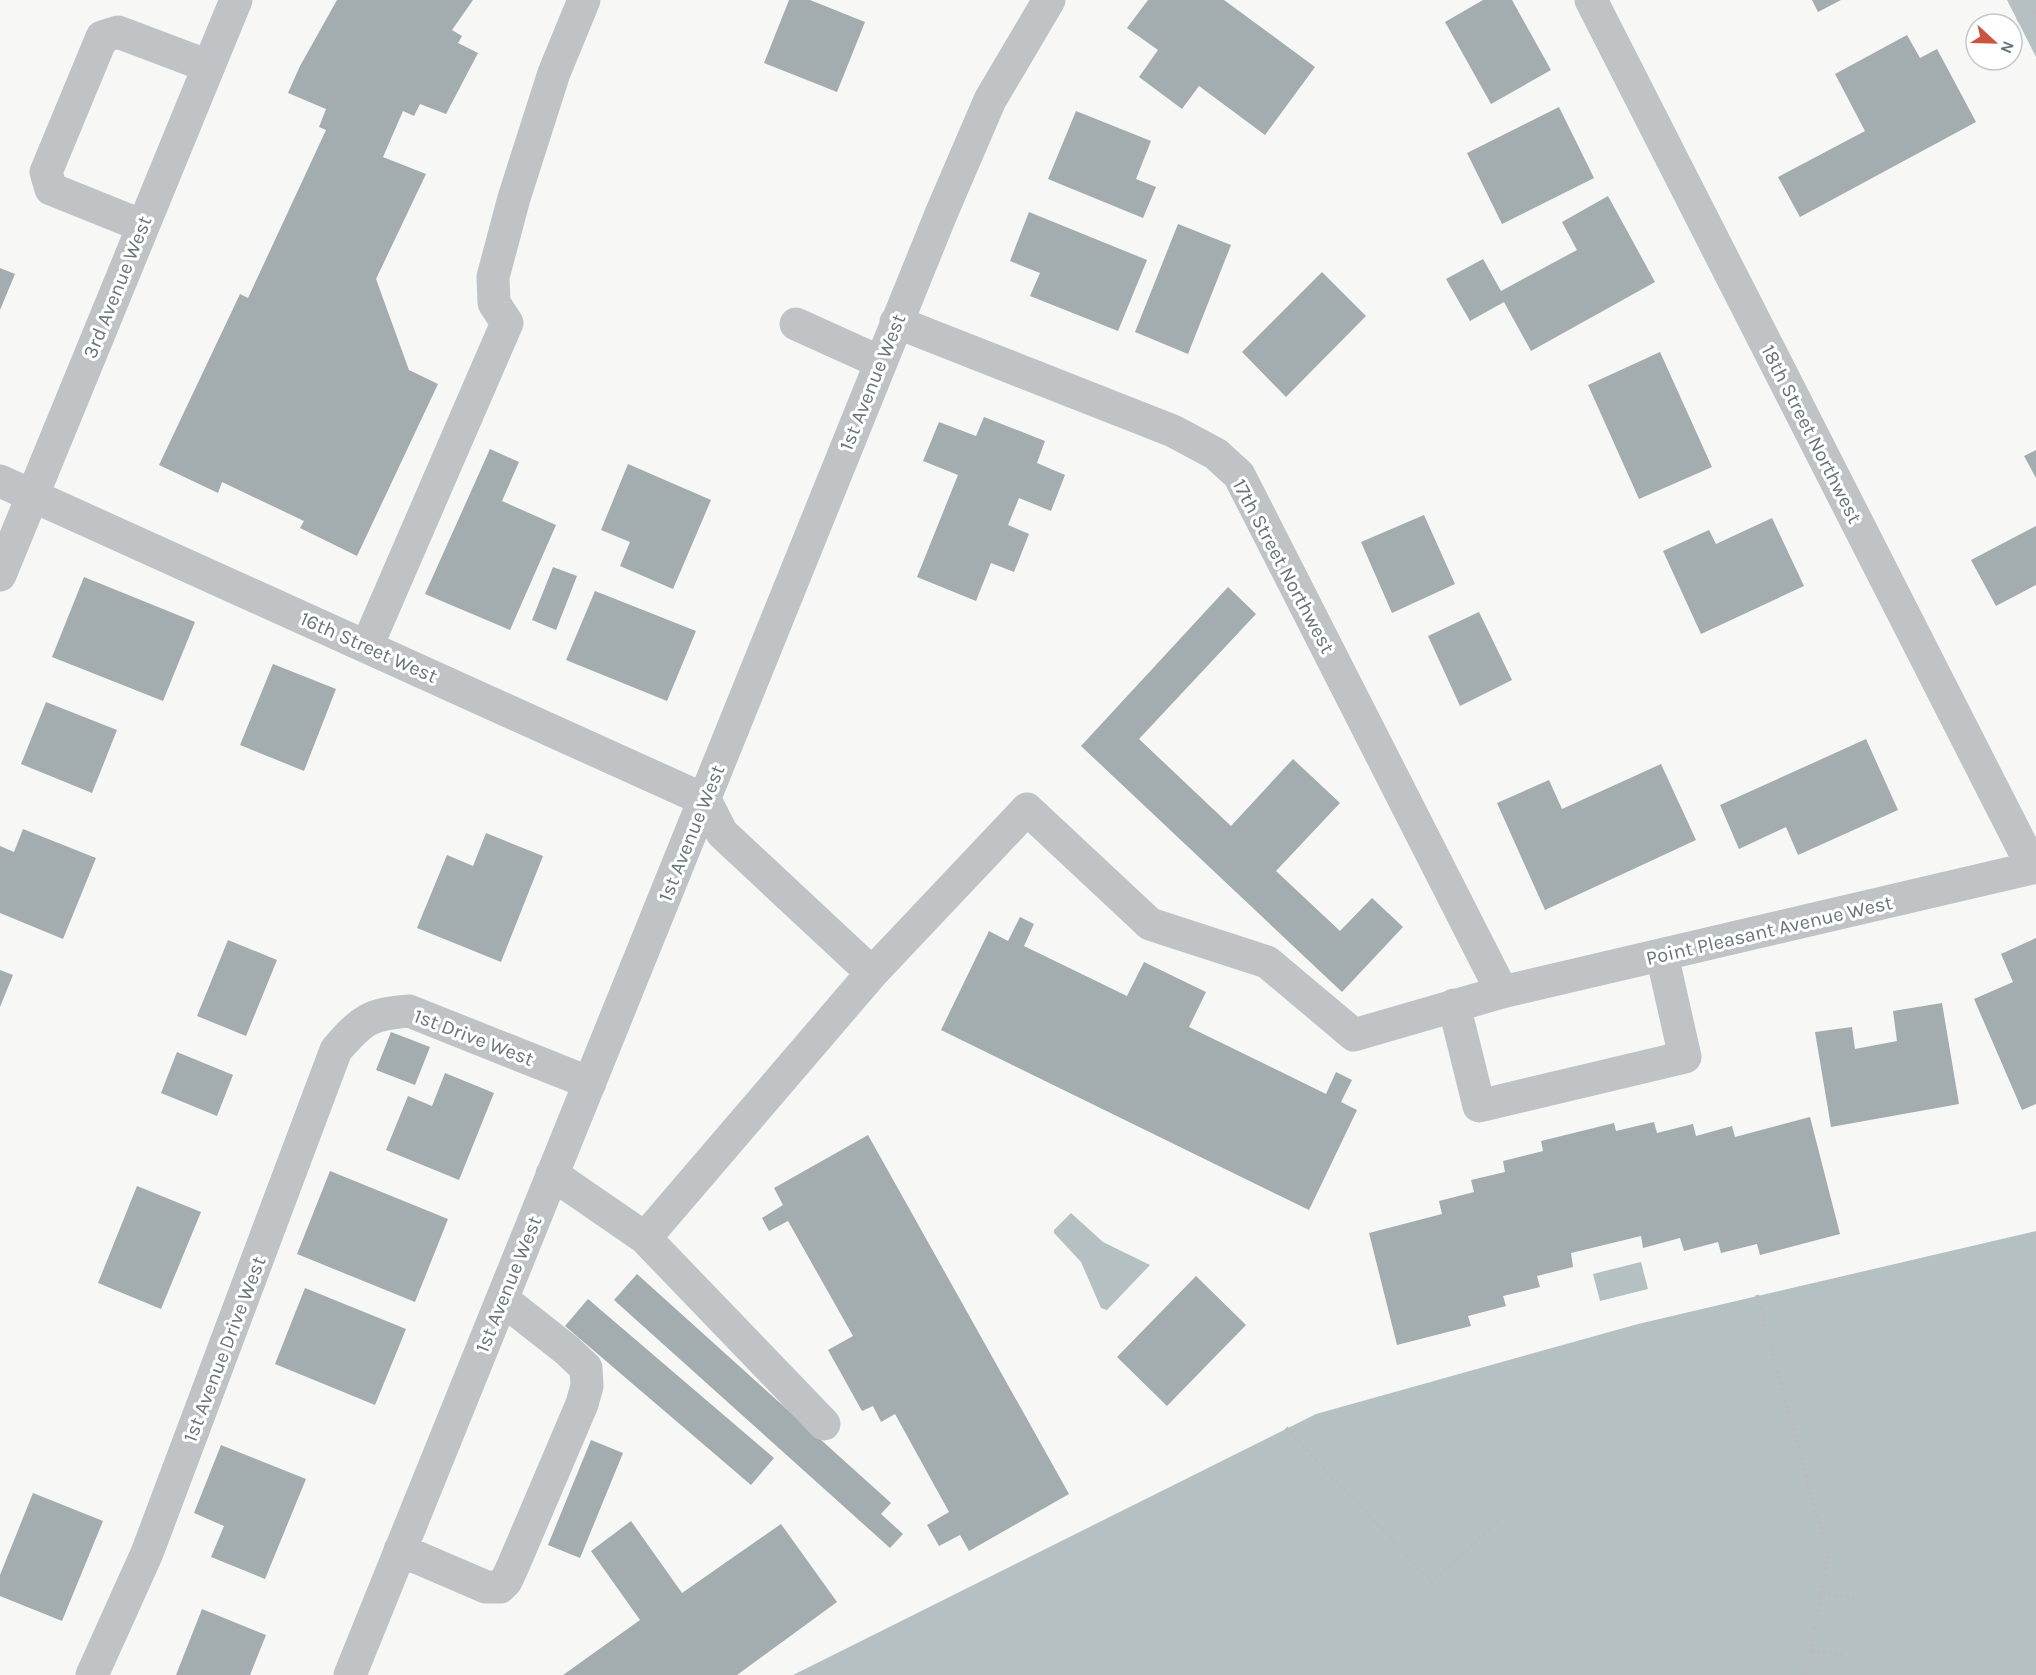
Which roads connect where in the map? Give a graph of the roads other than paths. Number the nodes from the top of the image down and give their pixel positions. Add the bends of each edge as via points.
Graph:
1 (236, 0) edge
2 (584, 0) edge
3 (1049, 0) edge
4 (1591, 0) edge
5 (208, 66) junction
6 (142, 226) junction
7 (896, 322) junction
8 (796, 324) dead end
9 (880, 362) junction
10 (0, 481) edge
11 (33, 494) junction
12 (0, 575) edge
13 (367, 646) junction
14 (705, 800) junction
15 (2034, 868) edge
16 (1662, 955) junction
17 (872, 973) junction
18 (1502, 992) junction
19 (1454, 1005) junction
20 (358, 1025) joint
21 (590, 1083) junction
22 (552, 1174) junction
23 (645, 1239) junction
24 (502, 1299) junction
25 (824, 1424) dead end
26 (400, 1550) junction
27 (92, 1675) edge
28 (350, 1675) edge

1 - 5 street, 3rd Avenue West
2 - 13 street via 554,73 493,277 494,303 507,323
3 - 7 street, 1st Avenue West via 990,100
4 - 15 street, 18th Street Northwest
5 - 6 street, 3rd Avenue West
5 - 6 street via 118,32 102,37 46,172 51,189
6 - 11 street, 3rd Avenue West
7 - 9 street, 1st Avenue West
7 - 18 street, 17th Street Northwest via 1173,431 1216,454 1239,476
8 - 9 street
9 - 14 street, 1st Avenue West
10 - 11 street, 16th Street West
11 - 12 street, 3rd Avenue West
11 - 13 street, 16th Street West
13 - 14 street, 16th Street West
14 - 17 street via 722,833
14 - 21 street, 1st Avenue West
15 - 16 street, Point Pleasant Avenue West
16 - 18 street, Point Pleasant Avenue West
16 - 19 street via 1684,1057 1479,1106
17 - 19 street, Point Pleasant Avenue West via 1027,809 1150,924 1267,962 1354,1035
17 - 23 street
18 - 19 street, Point Pleasant Avenue West
20 - 21 street, 1st Drive West via 381,1013 409,1011
20 - 27 street, 1st Avenue Drive West via 336,1050 147,1553
21 - 22 street, 1st Avenue West
22 - 23 street
22 - 24 street, 1st Avenue West
23 - 25 street
24 - 26 street, 1st Avenue West
24 - 26 street via 586,1368 582,1404 513,1566 500,1587 486,1587
26 - 28 street, 1st Avenue West

